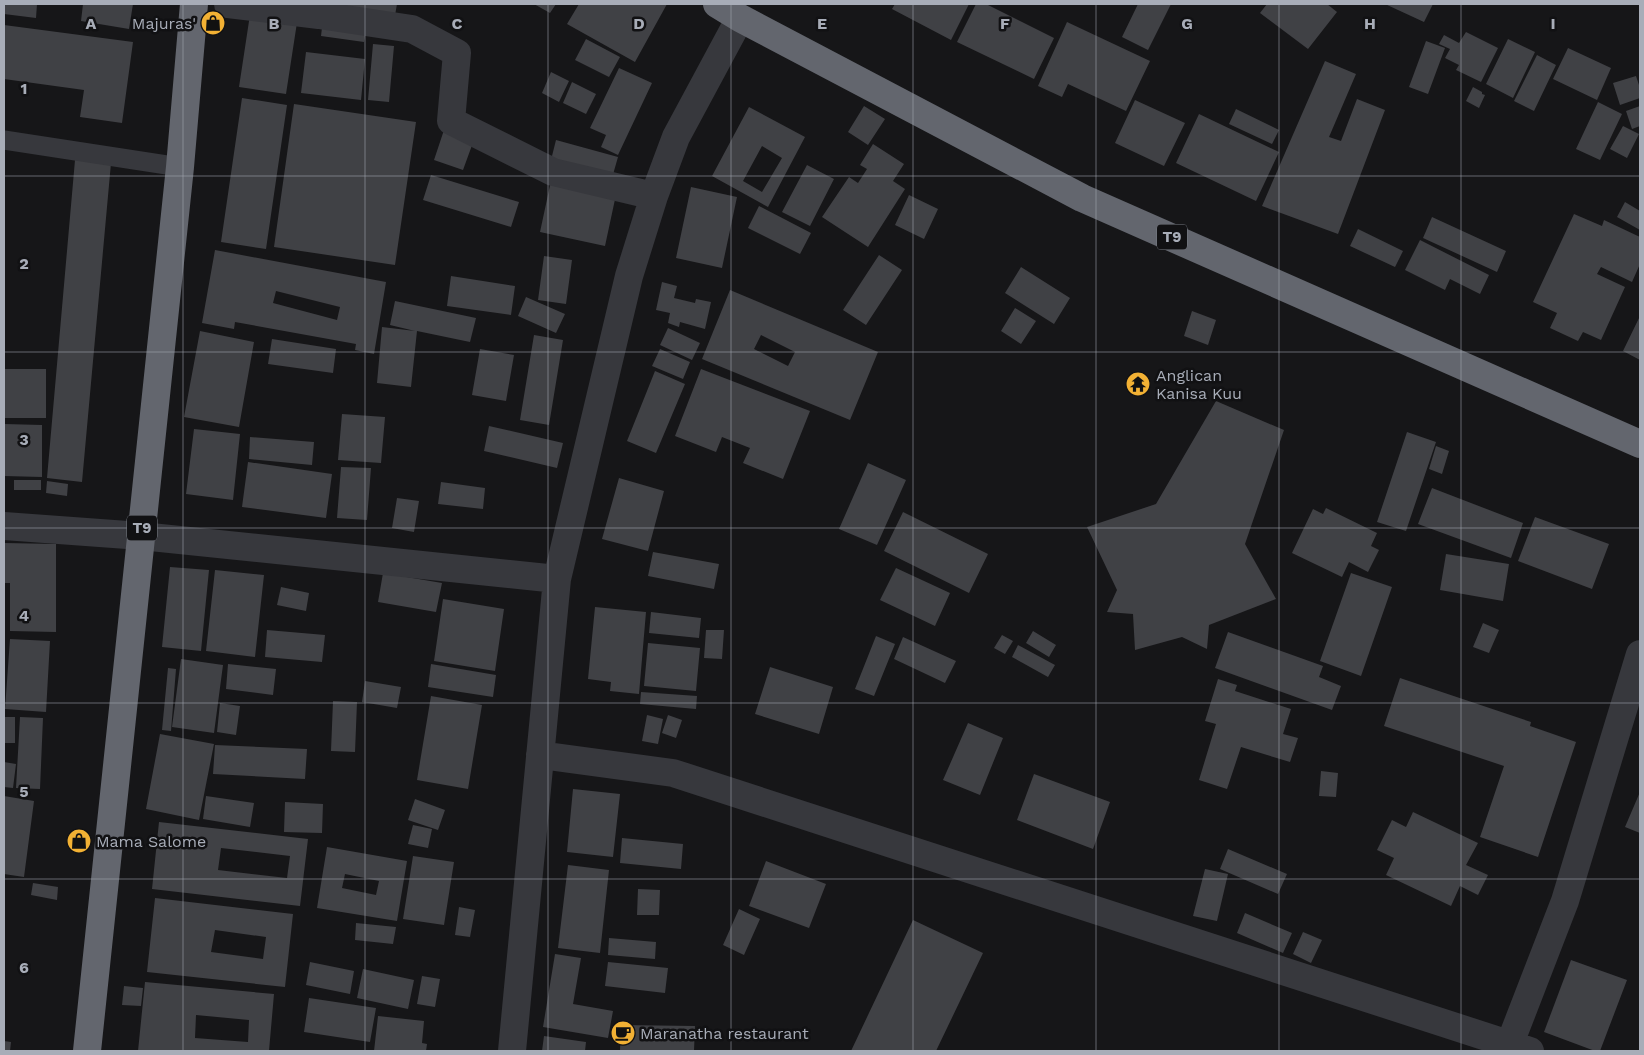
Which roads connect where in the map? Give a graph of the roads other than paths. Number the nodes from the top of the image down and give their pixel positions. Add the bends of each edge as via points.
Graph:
1 (194, 4) edge
2 (228, 4) edge
3 (716, 4) edge
4 (740, 18) junction
5 (4, 140) edge
6 (180, 167) junction
7 (654, 196) junction
8 (1640, 444) edge
9 (4, 526) edge
10 (141, 536) junction
11 (556, 579) junction
12 (1640, 654) edge
13 (540, 755) junction
14 (1515, 1049) edge
15 (87, 1051) edge
16 (512, 1051) edge

1 - 6 highway, T9
2 - 7 street via 412,29 457,53 451,121 553,172
3 - 4 highway, T9
4 - 7 street via 676,137
4 - 8 highway, T9 via 1082,198
5 - 6 lane
6 - 10 highway, T9
7 - 11 street via 629,276
9 - 10 street
10 - 11 street
10 - 15 highway, T9
11 - 13 street
12 - 14 street via 1565,901
13 - 14 street via 673,773
13 - 16 street

